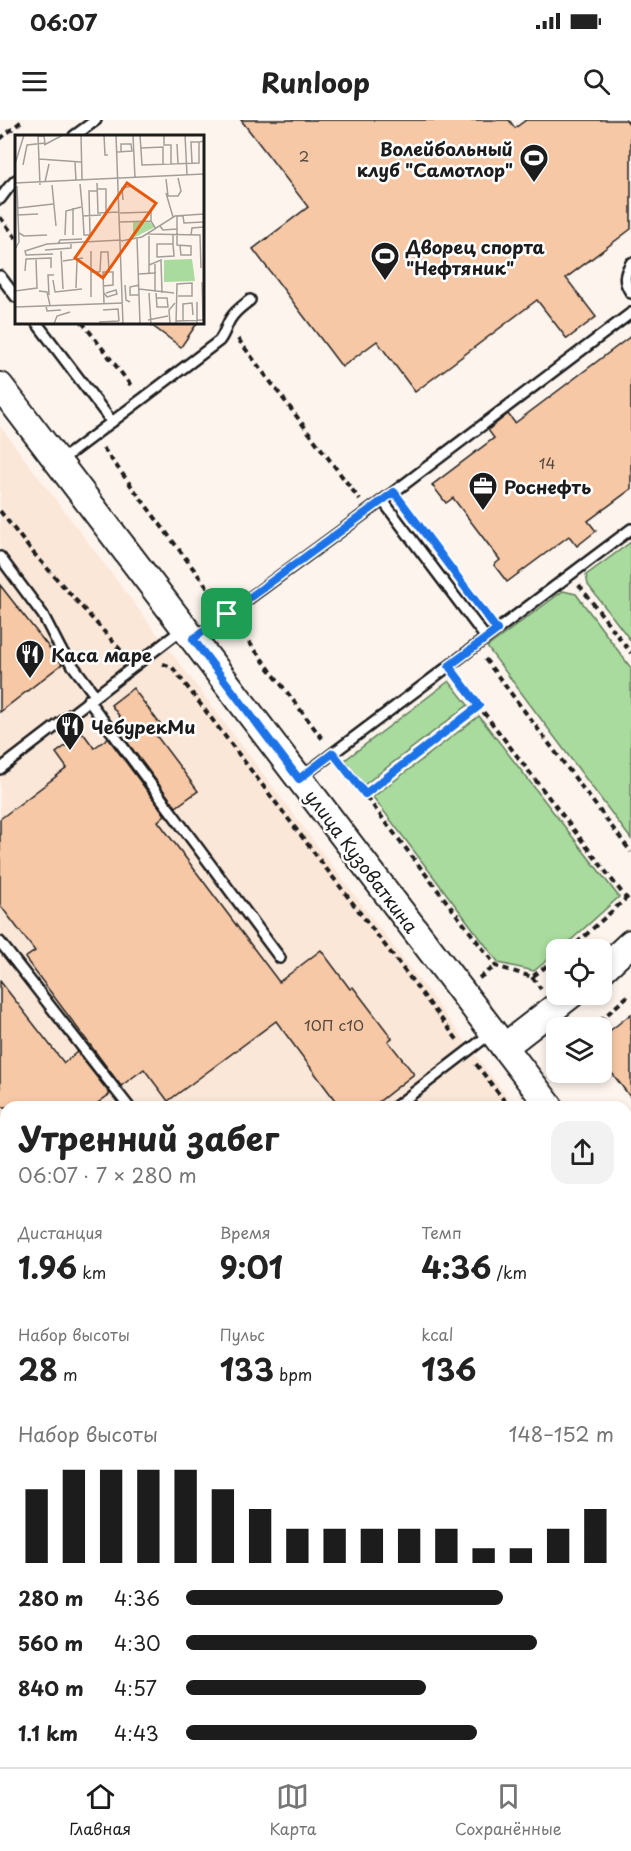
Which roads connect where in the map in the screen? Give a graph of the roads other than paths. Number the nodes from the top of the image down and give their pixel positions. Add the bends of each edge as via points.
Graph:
1 (96, 120) edge
2 (75, 135) edge
3 (15, 181) edge
4 (0, 199) edge
5 (631, 263) edge
6 (0, 276) edge
7 (631, 293) edge
8 (15, 296) edge
9 (250, 300) dead end
10 (631, 313) edge
11 (38, 324) edge
12 (0, 386) edge
13 (112, 422) junction
14 (58, 462) junction
15 (383, 501) junction
16 (631, 529) edge
17 (0, 557) edge
18 (189, 634) junction
19 (486, 638) junction
20 (92, 698) junction
21 (0, 769) edge
22 (299, 779) junction
23 (0, 942) edge
24 (631, 943) edge
25 (280, 958) dead end
26 (612, 961) edge
27 (554, 1005) edge
28 (498, 1039) junction
29 (124, 1101) edge
30 (403, 1101) edge
31 (545, 1101) edge

1 - 2 lane
3 - 4 lane
5 - 7 lane via 624,274
6 - 8 lane
9 - 13 lane via 231,318 219,341
10 - 15 lane
11 - 13 lane
12 - 14 main road, улица Кузоваткина
13 - 14 lane
14 - 18 main road, улица Кузоваткина
15 - 18 lane via 227,614
15 - 19 lane
16 - 19 lane
17 - 20 lane via 43,615
18 - 20 lane via 134,665
18 - 22 main road, улица Кузоваткина
19 - 22 lane
20 - 21 lane
20 - 25 lane
22 - 28 main road, улица Кузоваткина
23 - 29 lane
24 - 26 main road
27 - 28 main road
28 - 30 lane via 466,1052
28 - 31 main road, улица Кузоваткина

